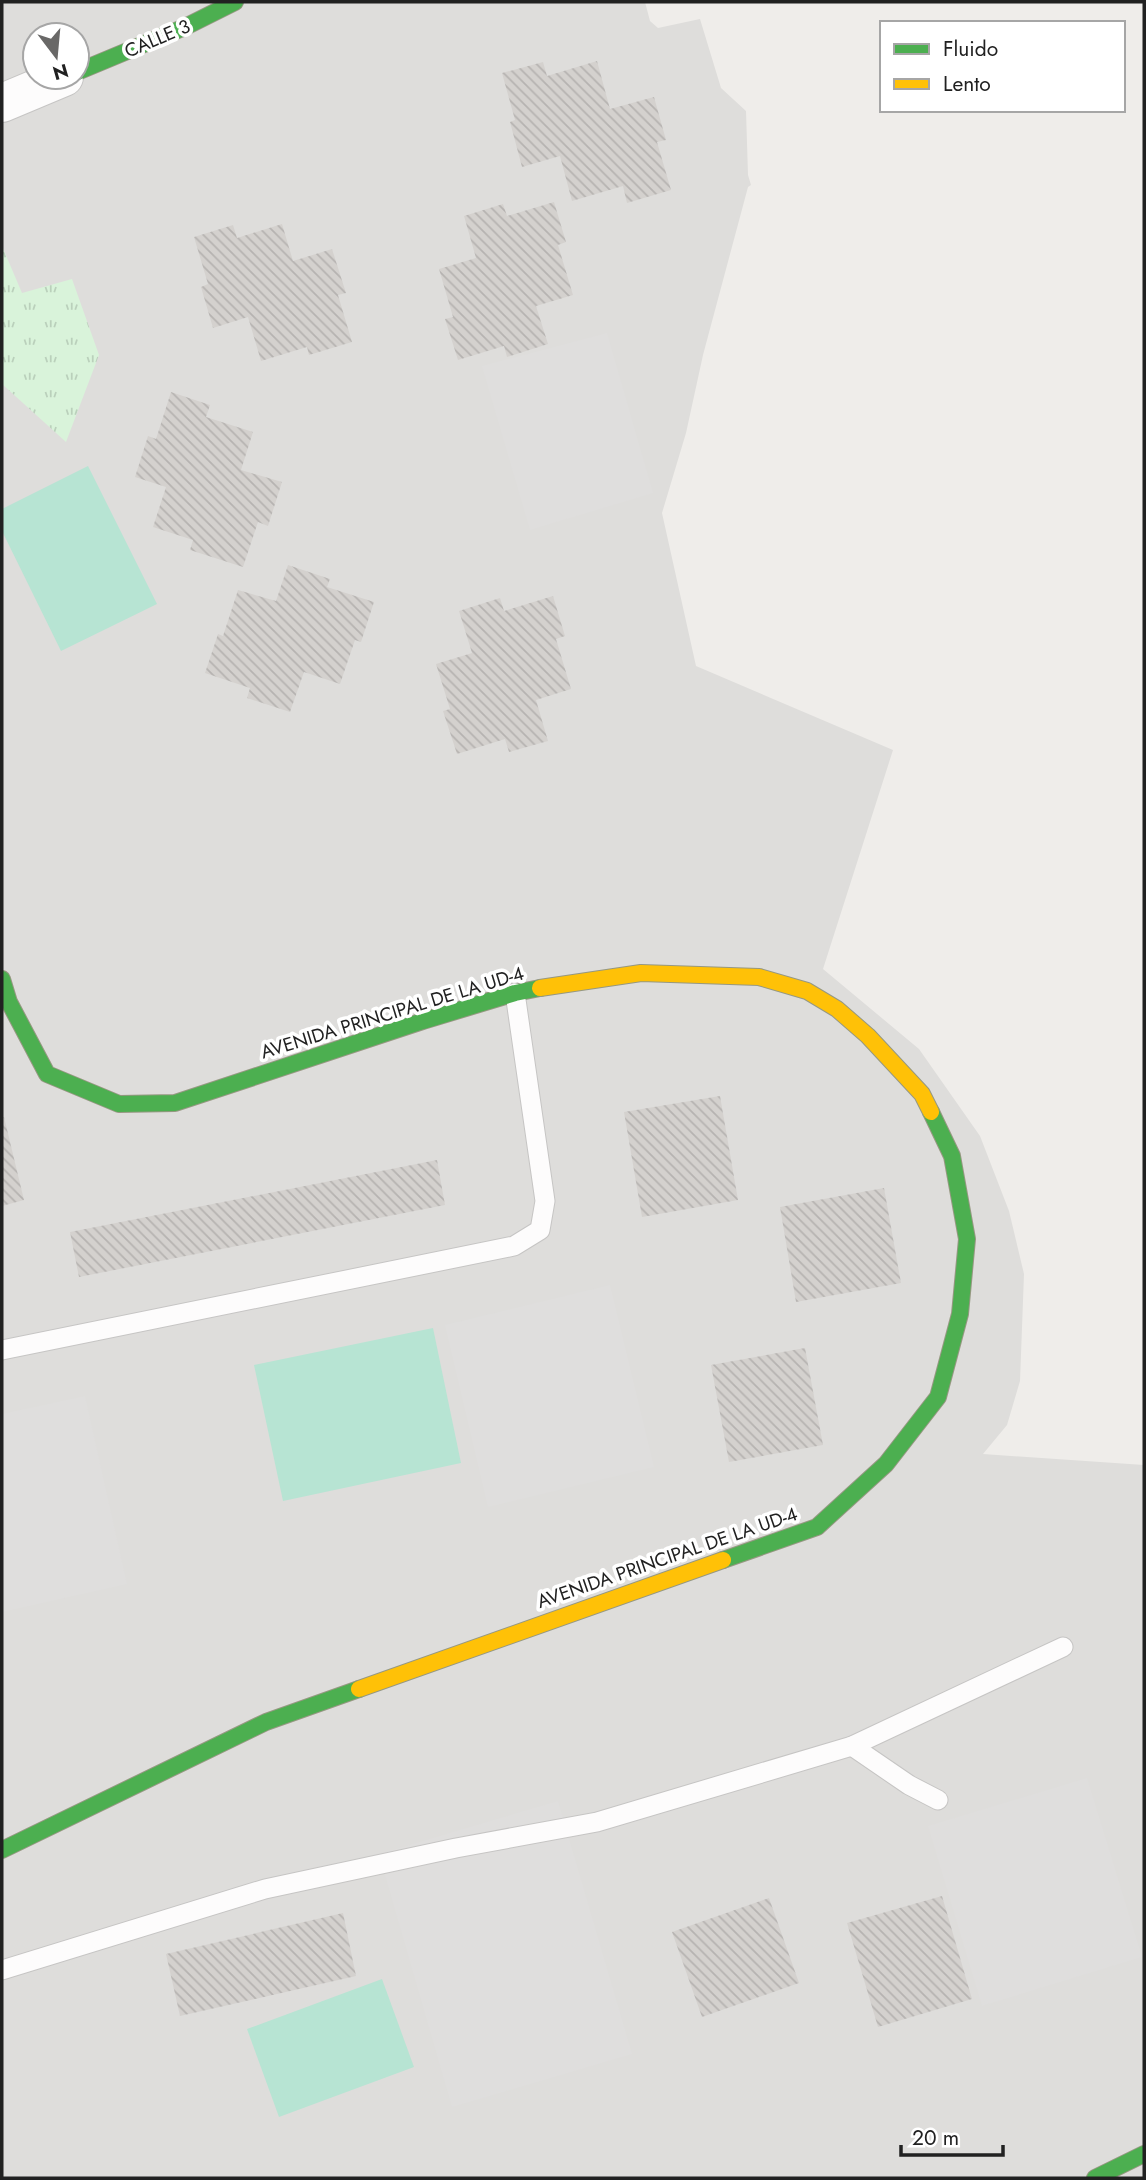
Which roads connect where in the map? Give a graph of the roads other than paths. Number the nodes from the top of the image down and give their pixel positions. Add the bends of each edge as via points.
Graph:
1 (235, 2) edge
2 (91, 66) edge
3 (31, 91) edge
4 (2, 103) edge
5 (2, 979) edge
6 (515, 993) junction
7 (2, 1350) edge
8 (1063, 1647) dead end
9 (852, 1746) junction
10 (938, 1800) dead end
11 (2, 1850) edge
12 (2, 1970) edge
13 (1144, 2154) edge
14 (1095, 2178) edge

1 - 2 street, CALLE 3
3 - 4 street
5 - 6 street, AVENIDA PRINCIPAL DE LA UD-4 via 9,1002 47,1074 119,1104 175,1103
6 - 7 lane via 545,1201 540,1230 514,1246
6 - 11 street, AVENIDA PRINCIPAL DE LA UD-4 via 641,973 759,977 807,991 868,1036 922,1094 952,1157 967,1238 960,1314 938,1397 886,1464 817,1527 267,1722
8 - 9 lane
9 - 10 lane
9 - 12 lane via 597,1822 265,1889
13 - 14 street

